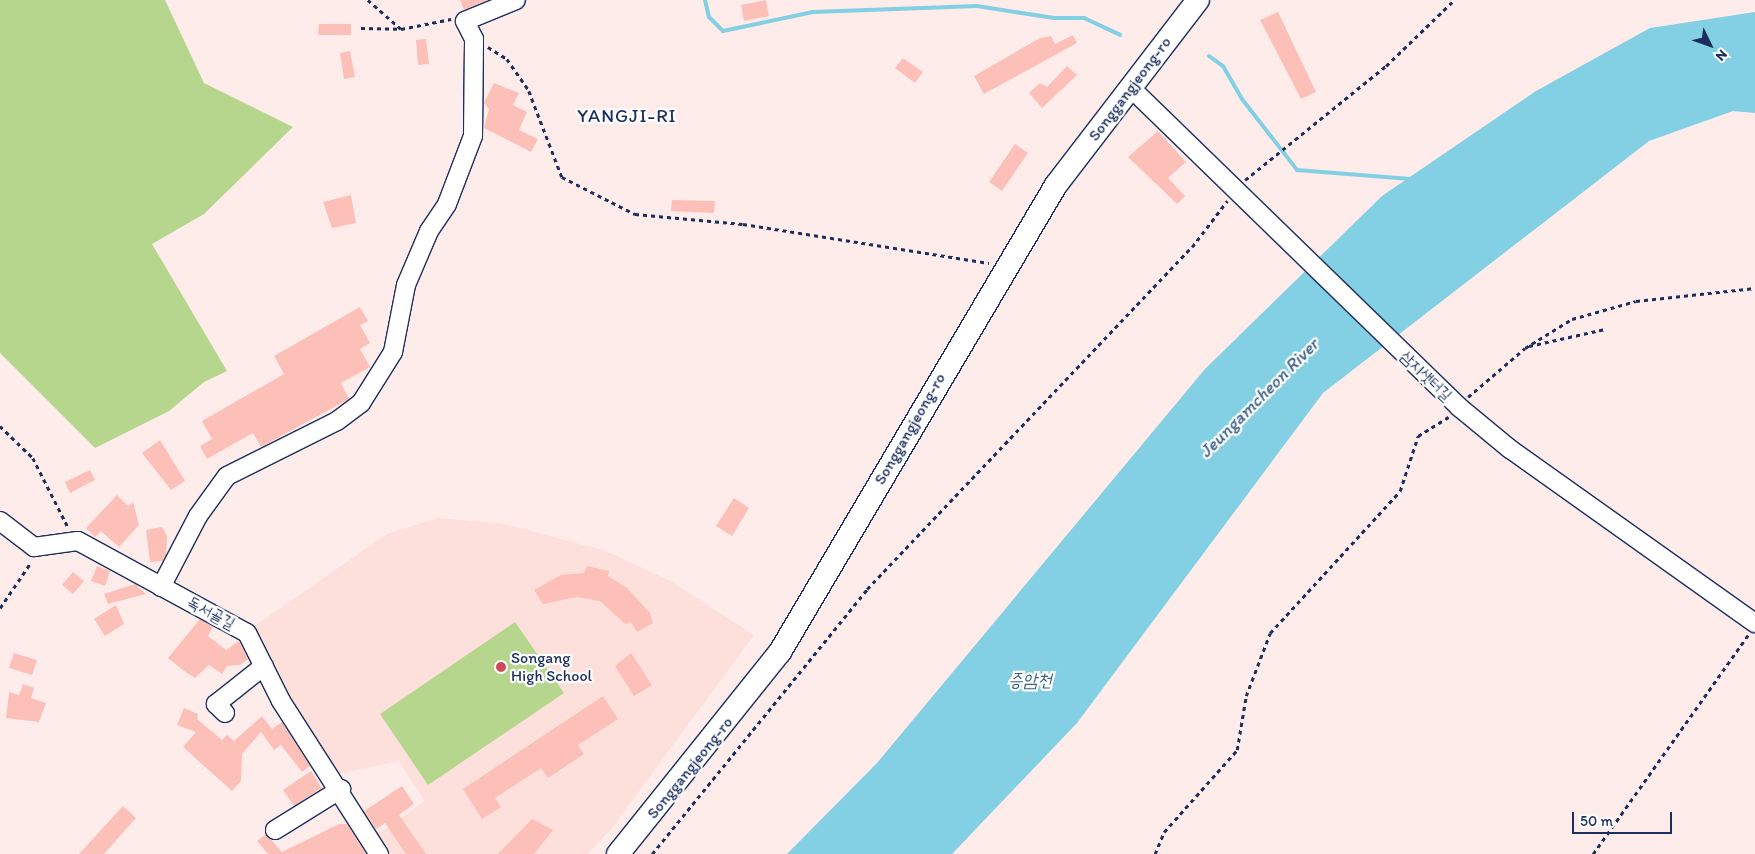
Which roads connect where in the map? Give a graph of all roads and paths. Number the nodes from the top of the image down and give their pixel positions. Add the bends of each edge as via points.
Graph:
1 (368, 0) edge
2 (516, 0) edge
3 (1454, 0) edge
4 (1191, 2) edge
5 (465, 21) junction
6 (361, 28) dead end
7 (401, 29) junction
8 (474, 39) junction
9 (1131, 88) junction
10 (1235, 189) junction
11 (1005, 265) junction
12 (1755, 288) edge
13 (1605, 329) dead end
14 (1525, 348) junction
15 (1459, 407) junction
16 (0, 426) edge
17 (0, 521) edge
18 (78, 541) junction
19 (39, 548) junction
20 (162, 586) junction
21 (0, 608) edge
22 (1755, 624) edge
23 (264, 666) junction
24 (224, 713) dead end
25 (341, 789) junction
26 (275, 830) dead end
27 (380, 854) edge
28 (618, 854) edge
29 (652, 854) edge
30 (1155, 854) edge
31 (1593, 854) edge

1 - 7 path
2 - 5 street
3 - 10 path via 1386,66
4 - 9 main road, Songgangjeong-ro
5 - 7 path via 447,19
5 - 8 street
6 - 7 path
8 - 11 path via 507,59 529,91 562,177 635,214 743,224
8 - 20 street via 473,136 447,204 429,231 406,285 393,352 361,403 337,421 227,476 198,516
9 - 10 street, 삼지샛터길
9 - 11 main road, Songgangjeong-ro via 1056,185
10 - 15 street, 삼지샛터길
10 - 29 path via 1192,247 867,589
11 - 28 main road, Songgangjeong-ro via 780,652
12 - 14 path via 1607,307 1572,318
13 - 14 path via 1572,333
14 - 15 path
15 - 22 street, 삼지샛터길 via 1510,449
15 - 30 path via 1418,436 1400,491 1270,633 1246,696 1237,750 1164,832
16 - 18 path via 33,458 59,515
17 - 19 street
18 - 19 street
18 - 20 street, 독서골길
19 - 21 path
20 - 23 street, 독서골길 via 247,633
22 - 31 path
23 - 24 street via 216,704
23 - 25 street, 독서골길 via 281,701
25 - 26 street
25 - 27 street, 독서골길

